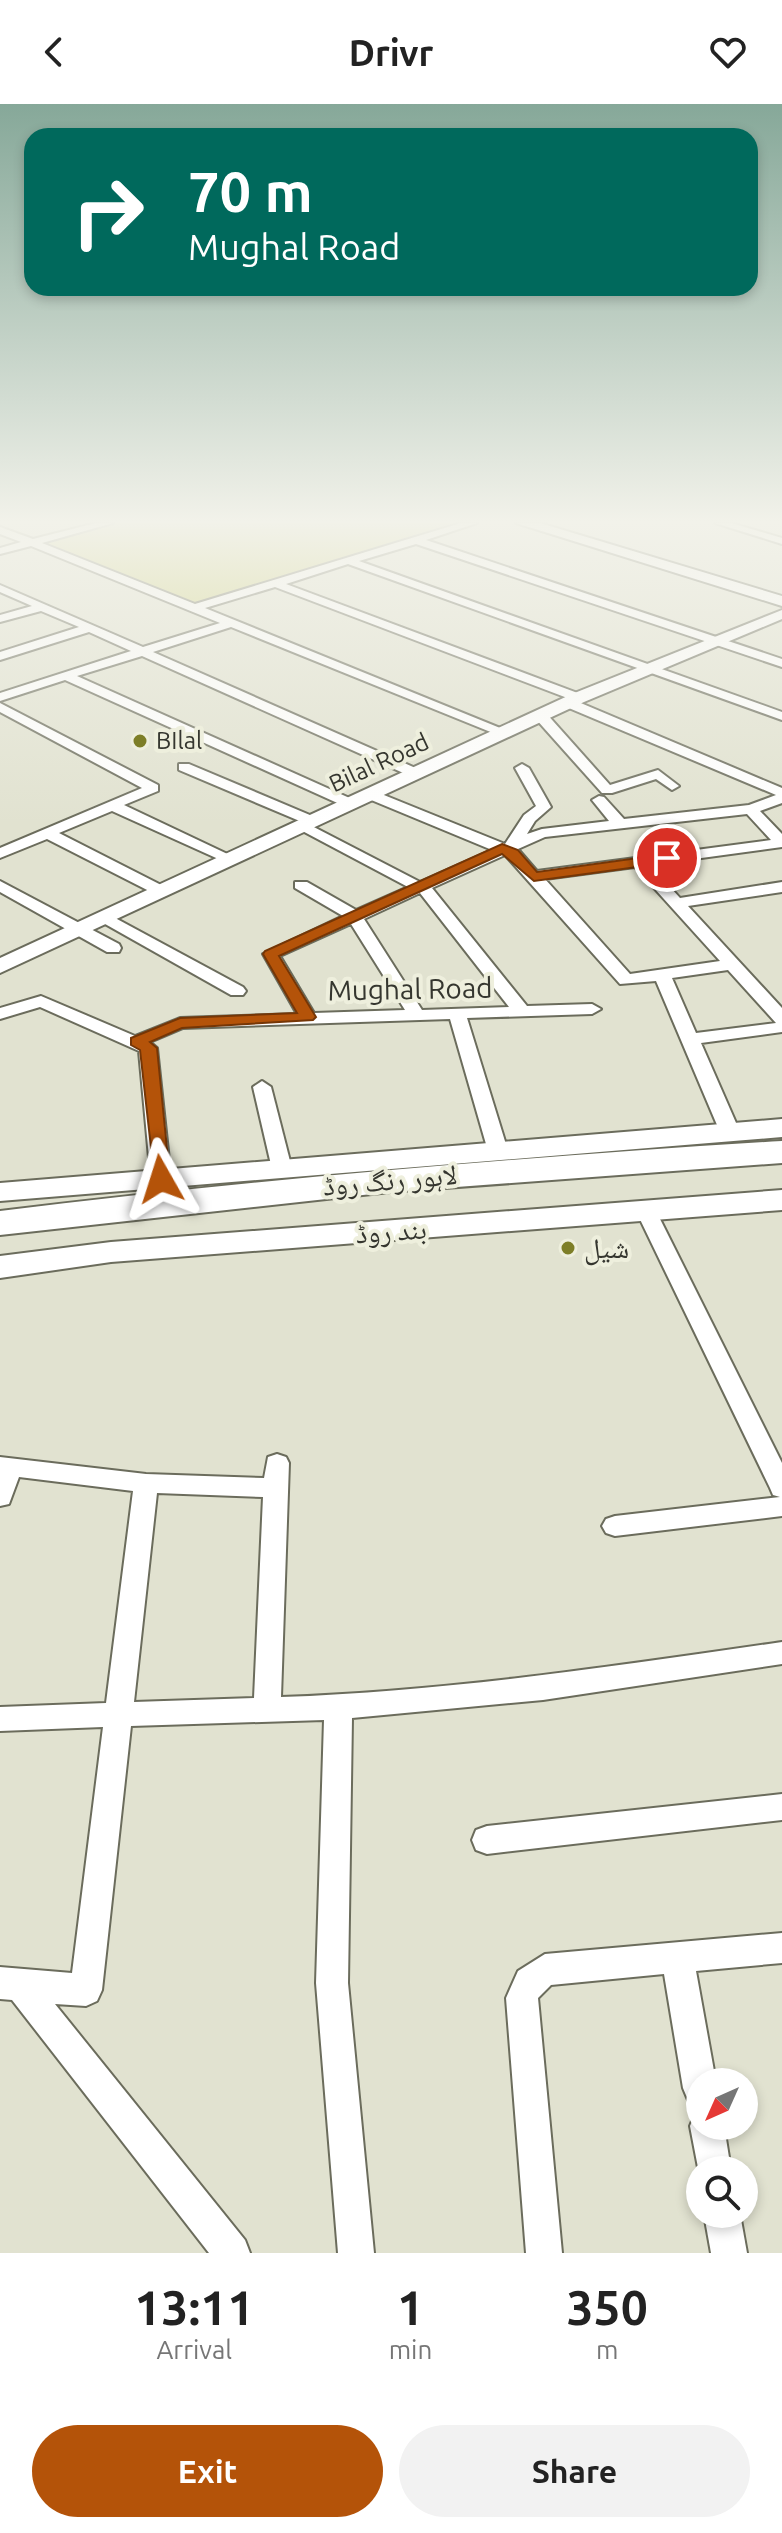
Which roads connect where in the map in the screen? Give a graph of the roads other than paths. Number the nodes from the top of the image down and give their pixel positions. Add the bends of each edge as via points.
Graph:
1 (78, 623) edge
2 (231, 623) joint
3 (377, 623) edge
4 (524, 623) edge
5 (666, 623) edge
6 (760, 623) edge
7 (89, 628) junction
8 (719, 641) junction
9 (142, 651) junction
10 (0, 656) edge
11 (782, 663) edge
12 (649, 668) junction
13 (66, 676) junction
14 (0, 697) edge
15 (573, 700) junction
16 (0, 707) edge
17 (540, 715) junction
18 (782, 716) edge
19 (503, 732) junction
20 (184, 767) dead end
21 (522, 768) dead end
22 (415, 773) junction
23 (672, 786) dead end
24 (369, 794) junction
25 (782, 796) edge
26 (599, 800) dead end
27 (349, 803) junction
28 (112, 805) junction
29 (751, 809) junction
30 (306, 823) junction
31 (620, 824) junction
32 (47, 833) junction
33 (782, 843) edge
34 (508, 846) junction
35 (0, 853) edge
36 (230, 859) junction
37 (639, 862) junction
38 (534, 876) junction
39 (301, 885) dead end
40 (0, 886) edge
41 (417, 886) junction
42 (782, 887) edge
43 (161, 891) junction
44 (676, 903) junction
45 (354, 916) junction
46 (104, 917) junction
47 (78, 929) junction
48 (113, 948) dead end
49 (732, 964) junction
50 (0, 966) edge
51 (662, 974) junction
52 (237, 991) dead end
53 (592, 1009) dead end
54 (523, 1013) junction
55 (0, 1014) edge
56 (457, 1014) junction
57 (417, 1015) junction
58 (308, 1017) junction
59 (782, 1019) edge
60 (782, 1027) edge
61 (690, 1039) junction
62 (137, 1041) junction
63 (262, 1087) dead end
64 (782, 1128) edge
65 (730, 1132) junction
66 (498, 1151) junction
67 (782, 1152) edge
68 (282, 1169) junction
69 (782, 1177) edge
70 (0, 1192) edge
71 (782, 1200) edge
72 (161, 1202) junction
73 (646, 1211) junction
74 (0, 1223) edge
75 (0, 1246) edge
76 (0, 1267) edge
77 (5, 1467) edge
78 (146, 1483) junction
79 (782, 1488) edge
80 (0, 1497) edge
81 (782, 1506) edge
82 (615, 1526) dead end
83 (782, 1653) edge
84 (338, 1707) junction
85 (267, 1710) junction
86 (119, 1717) junction
87 (0, 1719) edge
88 (782, 1807) edge
89 (487, 1840) dead end
90 (782, 1948) edge
91 (677, 1956) junction
92 (10, 1984) edge
93 (697, 2068) edge
94 (725, 2228) edge
95 (232, 2253) edge
96 (356, 2253) edge
97 (544, 2253) edge
98 (729, 2253) edge

1 - 7 street
2 - 9 street
2 - 19 street
3 - 15 street
4 - 12 street
5 - 8 street
6 - 8 street, Bilal Road
7 - 9 street
7 - 10 street
8 - 11 street
8 - 12 street, Bilal Road
9 - 13 street
9 - 22 street
12 - 15 street, Bilal Road
12 - 18 street
13 - 14 street
13 - 27 street
15 - 17 street, Bilal Road
15 - 25 street
16 - 28 street via 153,788
17 - 19 street, Bilal Road
17 - 23 street via 607,790 658,774
19 - 22 street, Bilal Road
20 - 30 street
21 - 34 street via 544,807
22 - 24 street, Bilal Road
24 - 27 street, Bilal Road
24 - 34 street
25 - 29 street
26 - 31 street
27 - 30 street, Bilal Road
28 - 32 street
28 - 36 street
29 - 31 street
29 - 33 street
30 - 36 street, Bilal Road
30 - 41 street
31 - 34 street via 542,833
32 - 35 street
32 - 43 street
33 - 37 street
34 - 38 street
34 - 41 street
36 - 43 street, Bilal Road
37 - 38 street
37 - 44 street
38 - 51 street via 626,980
39 - 45 street
40 - 47 street
41 - 45 street
41 - 54 street
42 - 44 street
43 - 46 street, Bilal Road
44 - 49 street
45 - 57 street
45 - 58 street via 271,954
46 - 47 street, Bilal Road
46 - 52 street
47 - 48 street
47 - 50 street, Bilal Road
49 - 51 street
49 - 59 street
51 - 61 street
53 - 54 street, Mughal Road
54 - 56 street, Mughal Road
55 - 62 street via 41,1001
56 - 57 street, Mughal Road
56 - 66 street
57 - 58 street, Mughal Road
58 - 62 street, Mughal Road via 180,1023
60 - 61 street
61 - 65 street
62 - 72 street via 148,1048
63 - 68 street
64 - 65 main road
65 - 66 main road
66 - 68 main road
67 - 72 highway, لاہور رنگ روڈ via 511,1169
68 - 72 main road
69 - 72 highway, لاہور رنگ روڈ
70 - 72 main road
71 - 73 main road, بند روڈ
72 - 74 highway, لاہور رنگ روڈ
72 - 75 highway, لاہور رنگ روڈ
73 - 76 main road, بند روڈ via 111,1252
73 - 79 street
77 - 78 street
77 - 80 street
78 - 85 street via 276,1476
78 - 86 street
81 - 82 street
83 - 84 street via 543,1688
84 - 85 street
84 - 96 street via 332,1983
85 - 86 street
86 - 87 street
86 - 92 street via 86,1990
88 - 89 street
90 - 91 street
91 - 93 street
91 - 97 street via 545,1970 529,1982 522,1998
92 - 95 street
94 - 98 street

